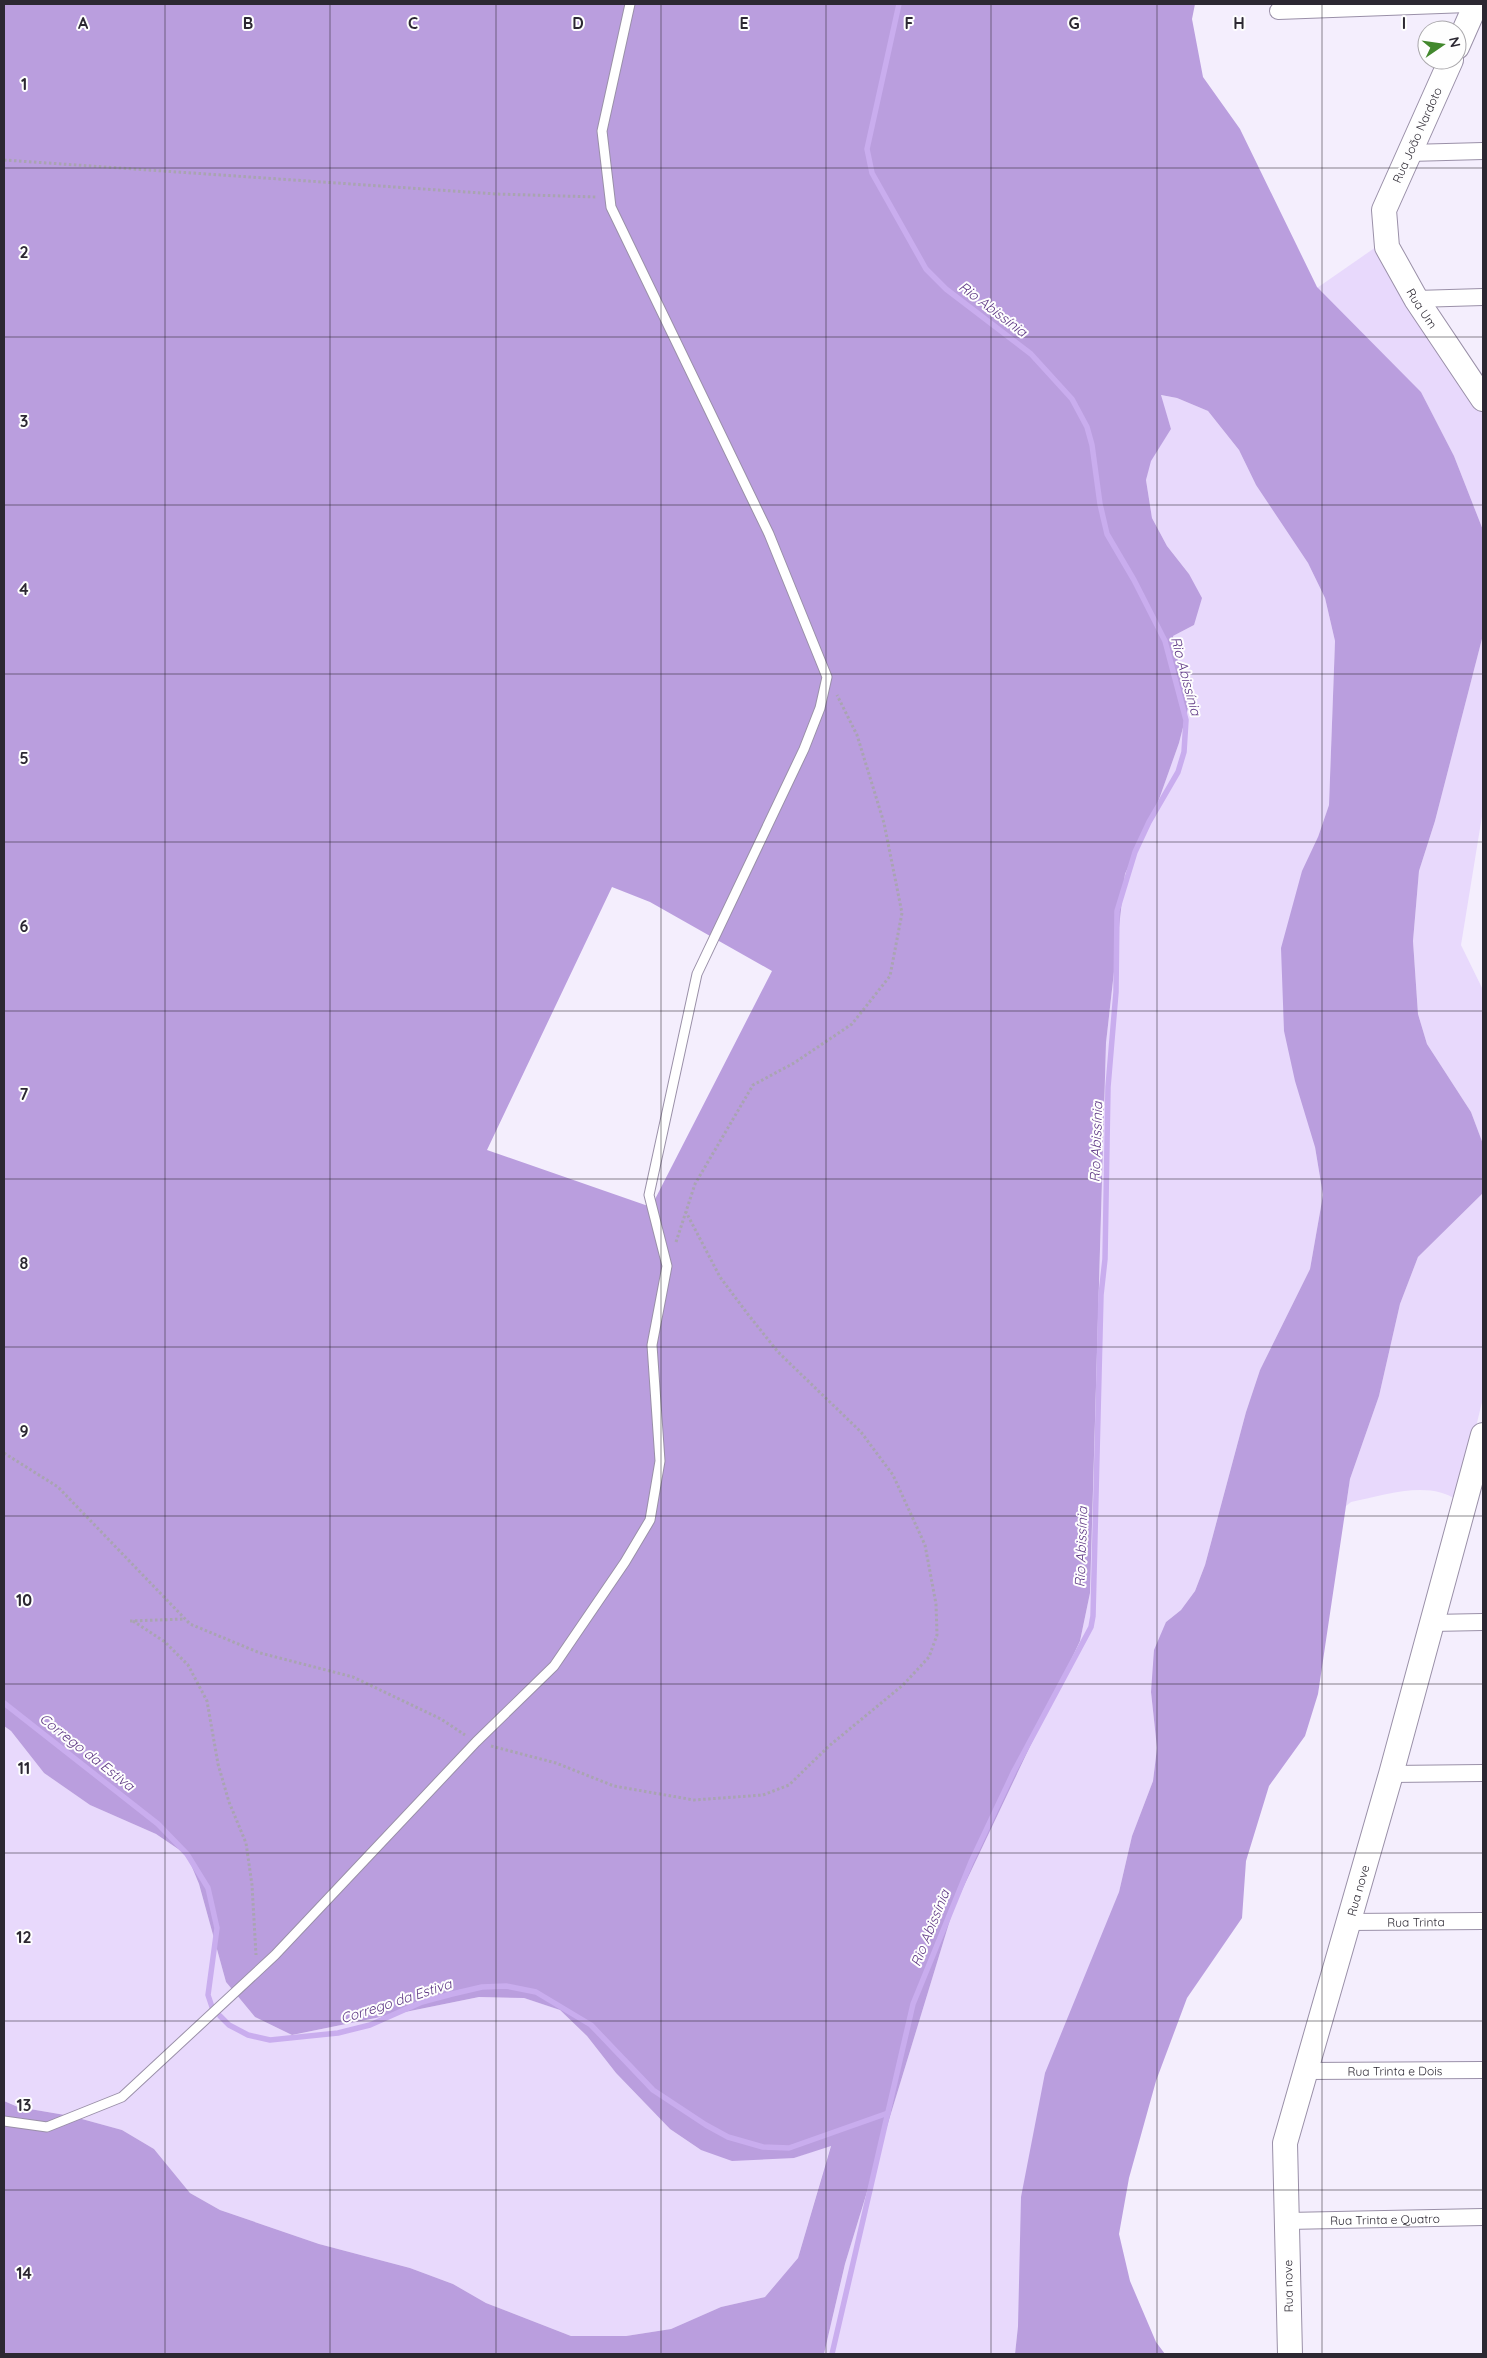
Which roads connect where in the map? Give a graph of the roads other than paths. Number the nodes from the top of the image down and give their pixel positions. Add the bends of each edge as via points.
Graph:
1 (630, 4) edge
2 (1468, 4) edge
3 (1476, 4) edge
4 (1278, 11) dead end
5 (1467, 24) edge
6 (1446, 70) edge
7 (1483, 152) edge
8 (1408, 153) junction
9 (1384, 210) joint
10 (1483, 297) edge
11 (1416, 299) junction
12 (1483, 399) edge
13 (1483, 1434) edge
14 (1478, 1476) edge
15 (1483, 1622) edge
16 (1431, 1623) junction
17 (1483, 1773) edge
18 (1391, 1774) junction
19 (1483, 1921) edge
20 (1348, 1922) junction
21 (1483, 2070) edge
22 (1306, 2071) junction
23 (4, 2121) edge
24 (1483, 2218) edge
25 (1287, 2221) junction
26 (1290, 2354) edge

1 - 23 lane via 602,132 611,207 769,534 827,677 820,708 804,750 697,974 649,1195 667,1266 652,1345 660,1461 650,1520 554,1666 476,1742 258,1971 122,2097 47,2126
2 - 4 street
3 - 5 street
6 - 8 street, Rua João Nardoto
7 - 8 street
8 - 9 street, Rua João Nardoto
9 - 11 street, Rua Um via 1387,247
10 - 11 street
11 - 12 street, Rua Um
13 - 14 street, Rua nove
14 - 16 street, Rua nove
15 - 16 street
16 - 18 street, Rua nove
17 - 18 street
18 - 20 street, Rua nove
19 - 20 street, Rua Trinta
20 - 22 street, Rua nove
21 - 22 street, Rua Trinta e Dois
22 - 25 street, Rua nove via 1285,2143
24 - 25 street, Rua Trinta e Quatro
25 - 26 street, Rua nove

